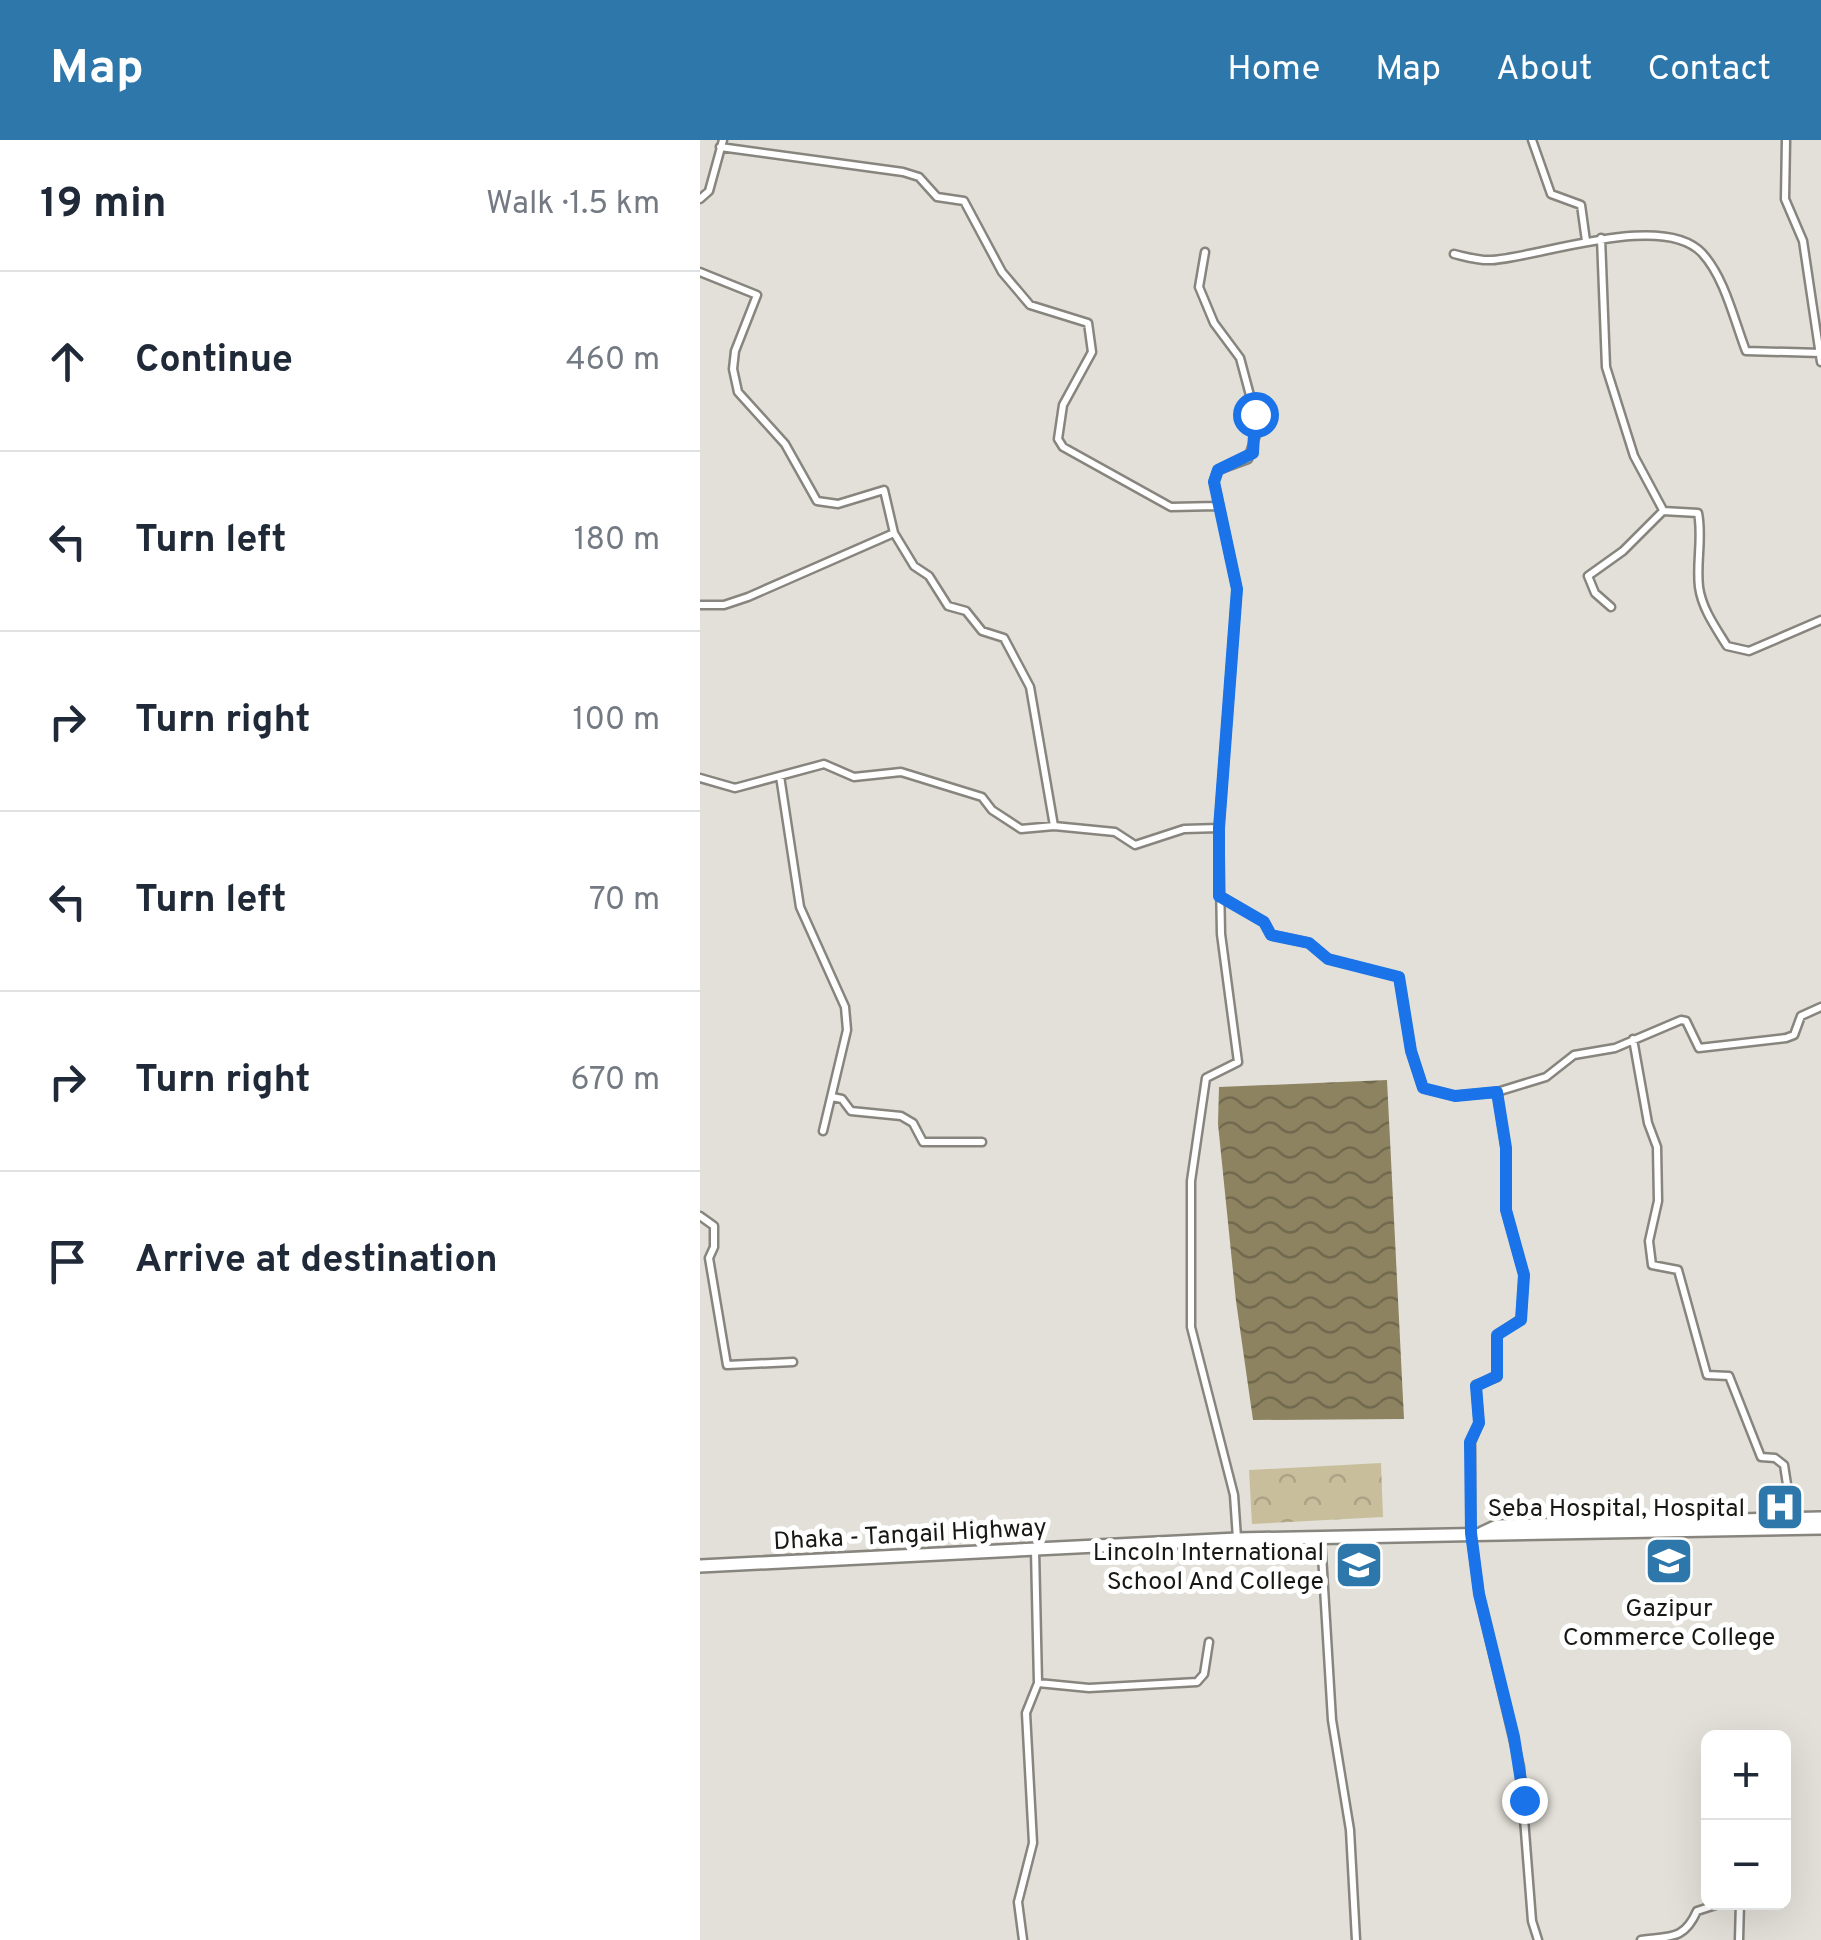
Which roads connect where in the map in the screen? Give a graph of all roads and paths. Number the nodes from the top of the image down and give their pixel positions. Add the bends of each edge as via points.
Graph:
1 (1532, 140) edge
2 (1786, 140) edge
3 (721, 143) edge
4 (700, 199) edge
5 (1601, 238) junction
6 (1586, 241) junction
7 (1205, 252) dead end
8 (1454, 254) dead end
9 (700, 272) edge
10 (1821, 353) edge
11 (1821, 362) edge
12 (1217, 506) junction
13 (1663, 511) junction
14 (894, 533) junction
15 (701, 605) edge
16 (1611, 607) dead end
17 (1821, 620) edge
18 (780, 776) junction
19 (700, 778) edge
20 (1054, 826) junction
21 (1219, 828) junction
22 (1219, 896) junction
23 (1821, 1008) edge
24 (1633, 1039) junction
25 (1497, 1092) junction
26 (832, 1097) junction
27 (823, 1132) dead end
28 (982, 1142) dead end
29 (700, 1216) edge
30 (793, 1362) dead end
31 (1792, 1517) junction
32 (1821, 1518) edge
33 (1821, 1528) edge
34 (1476, 1533) junction
35 (1321, 1537) junction
36 (1237, 1539) junction
37 (1034, 1549) junction
38 (700, 1566) edge
39 (1209, 1642) dead end
40 (1038, 1683) junction
41 (1703, 1910) edge
42 (1740, 1910) edge
43 (1024, 1940) edge
44 (1356, 1940) edge
45 (1538, 1940) edge
46 (1641, 1940) edge
47 (1739, 1940) edge

1 - 6 street via 1551,194 1581,205
2 - 10 street via 1786,199 1802,242
3 - 4 street
3 - 12 street via 903,172 919,177 937,197 964,200 1002,272 1030,306 1088,323 1092,352 1063,405 1063,447 1171,506
5 - 6 street
5 - 10 street via 1654,236 1688,244 1710,264 1746,352
5 - 13 street via 1606,368 1634,456
6 - 8 street via 1495,260
7 - 12 street via 1199,287 1214,323 1240,358 1257,432 1248,459 1218,470
9 - 14 street via 757,295 735,351 738,392 785,444 818,501 838,504 884,490
10 - 11 street
12 - 21 street via 1237,589
13 - 16 street via 1588,576 1595,594
13 - 17 street via 1698,512 1699,586 1706,612 1728,646 1749,651
14 - 15 street via 748,597
14 - 20 street via 948,606 966,610 986,633 1002,634 1012,652 1030,687
18 - 19 street via 734,788
18 - 20 street via 824,764 854,777 901,772 982,797 1021,829
18 - 26 street via 800,908 845,1007 847,1030
20 - 21 street via 1115,832 1135,845 1184,829
21 - 22 street
22 - 25 street via 1264,922 1271,935 1309,943 1328,959 1399,977 1423,1088 1455,1096
22 - 36 street via 1238,1062 1206,1078 1202,1092 1191,1180 1191,1327 1234,1495
23 - 24 street via 1801,1016 1786,1038 1699,1048 1680,1020
24 - 25 street via 1574,1055 1546,1077
24 - 31 street via 1657,1147 1652,1265 1678,1270 1707,1375 1730,1376 1761,1457 1784,1465
25 - 34 street via 1506,1210 1524,1275 1521,1320 1497,1335 1497,1376 1476,1386 1479,1423 1470,1442
26 - 27 street
26 - 28 street via 851,1110 901,1116 923,1142
29 - 30 street via 714,1226 708,1258 727,1365
31 - 32 highway, Dhaka - Tangail Highway
31 - 34 highway, Dhaka - Tangail Highway via 1497,1526
33 - 34 highway, Dhaka - Tangail Highway
34 - 35 highway, Dhaka - Tangail Highway
34 - 45 street via 1479,1594 1520,1767
35 - 36 highway, Dhaka - Tangail Highway
35 - 44 street
36 - 37 highway, Dhaka - Tangail Highway
37 - 38 highway, Dhaka - Tangail Highway
37 - 40 street
39 - 40 street via 1197,1682 1089,1688
40 - 43 street via 1026,1713 1033,1843 1018,1902
41 - 46 street via 1685,1932
42 - 47 street

